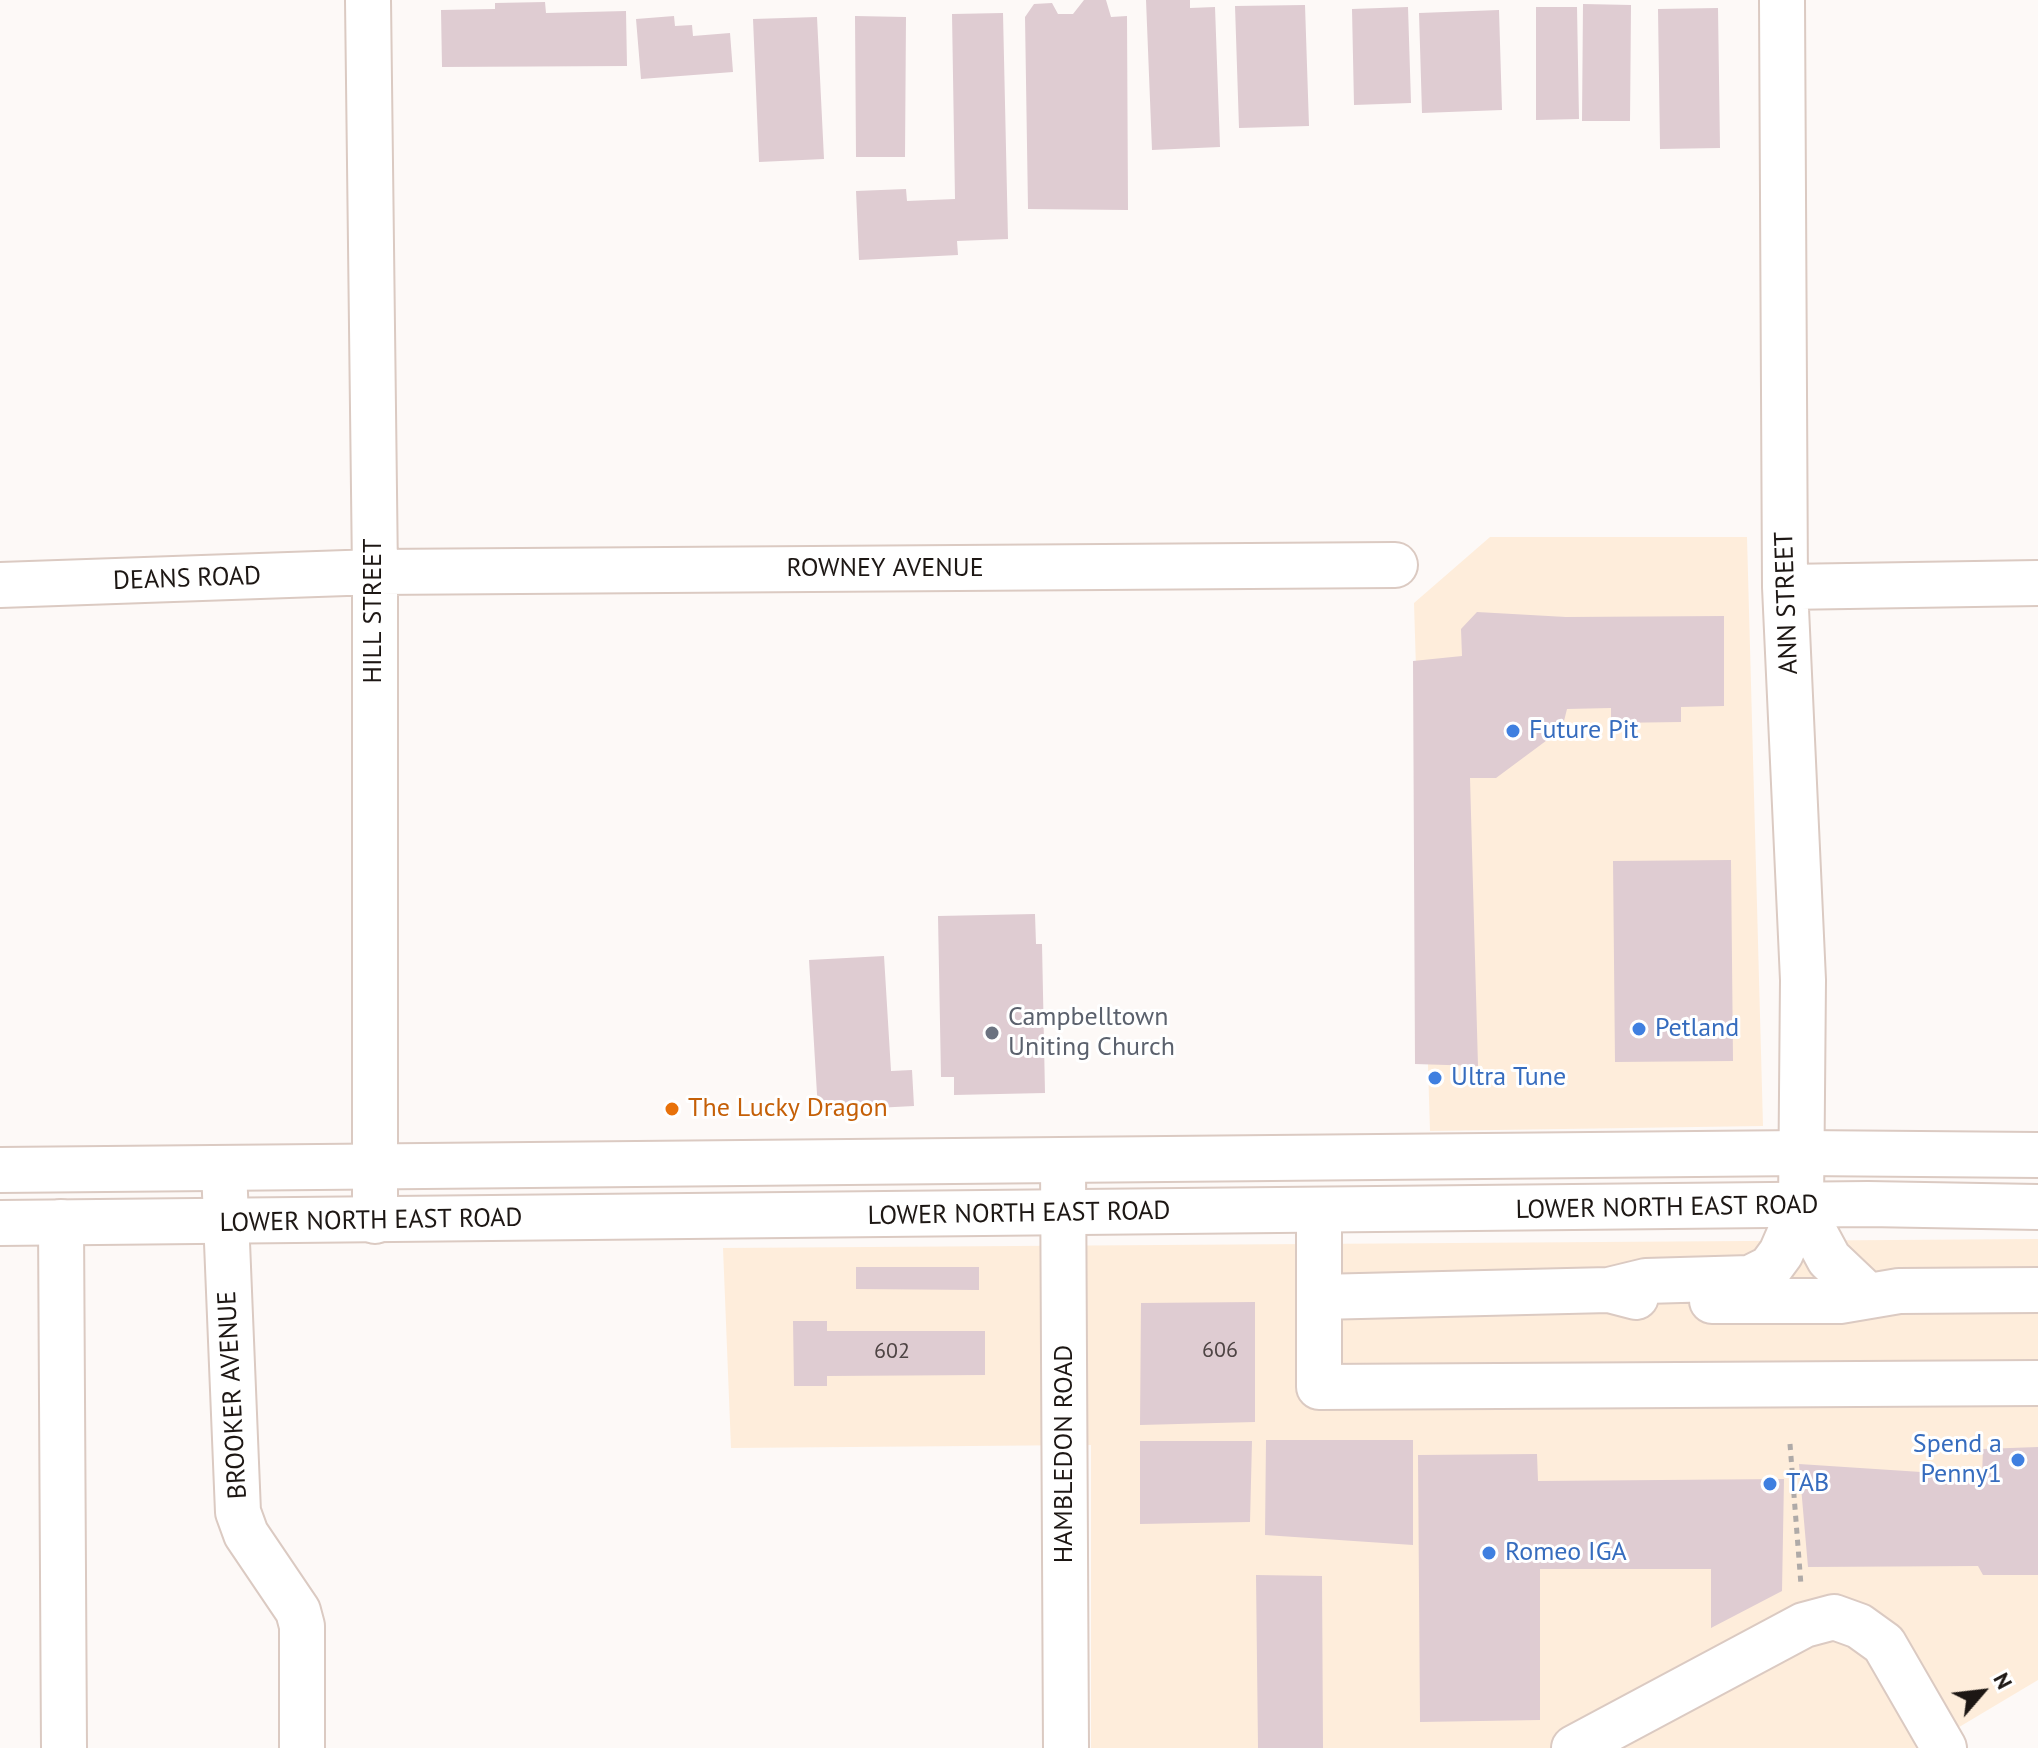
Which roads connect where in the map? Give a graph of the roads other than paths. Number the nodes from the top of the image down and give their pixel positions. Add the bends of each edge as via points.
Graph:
1 (368, 0) edge
2 (1782, 0) edge
3 (1395, 565) dead end
4 (375, 572) junction
5 (2038, 583) edge
6 (0, 585) edge
7 (1785, 587) junction
8 (1802, 1153) junction
9 (2038, 1155) edge
10 (1063, 1160) junction
11 (375, 1167) junction
12 (224, 1169) junction
13 (0, 1170) edge
14 (1801, 1207) junction
15 (2038, 1207) edge
16 (1319, 1211) junction
17 (1065, 1213) junction
18 (375, 1221) junction
19 (61, 1222) junction
20 (0, 1223) edge
21 (226, 1223) junction
22 (1609, 1290) junction
23 (2038, 1290) edge
24 (1868, 1296) junction
25 (1319, 1297) junction
26 (2038, 1383) edge
27 (64, 1748) edge
28 (302, 1748) edge
29 (1066, 1748) edge
30 (1574, 1748) edge
31 (1944, 1748) edge

1 - 4 street, HILL STREET
2 - 7 street, ANN STREET
3 - 4 street, ROWNEY AVENUE
4 - 6 street, DEANS ROAD
4 - 11 street, HILL STREET
5 - 7 street
7 - 8 street, ANN STREET via 1803,980
8 - 9 street, LOWER NORTH EAST ROAD
8 - 10 street, LOWER NORTH EAST ROAD
8 - 14 street, ANN STREET
10 - 11 street, LOWER NORTH EAST ROAD
10 - 17 street, HAMBLEDON ROAD
11 - 12 street, LOWER NORTH EAST ROAD
11 - 18 street, HILL STREET
12 - 13 street, LOWER NORTH EAST ROAD
12 - 21 street, BROOKER AVENUE
14 - 15 street, LOWER NORTH EAST ROAD
14 - 16 street, LOWER NORTH EAST ROAD
14 - 22 street via 1781,1253 1770,1268 1750,1278 1646,1281
14 - 24 street via 1829,1259
16 - 17 street, LOWER NORTH EAST ROAD
16 - 25 street
17 - 18 street, LOWER NORTH EAST ROAD
17 - 29 street, HAMBLEDON ROAD
18 - 21 street, LOWER NORTH EAST ROAD
19 - 20 street, LOWER NORTH EAST ROAD
19 - 21 street, LOWER NORTH EAST ROAD
19 - 27 street
21 - 28 street, BROOKER AVENUE via 238,1512 246,1534 298,1611
22 - 24 street via 1647,1300 1840,1301
22 - 25 street
23 - 24 street
25 - 26 street via 1319,1387
30 - 31 street via 1804,1625 1834,1617 1884,1644

